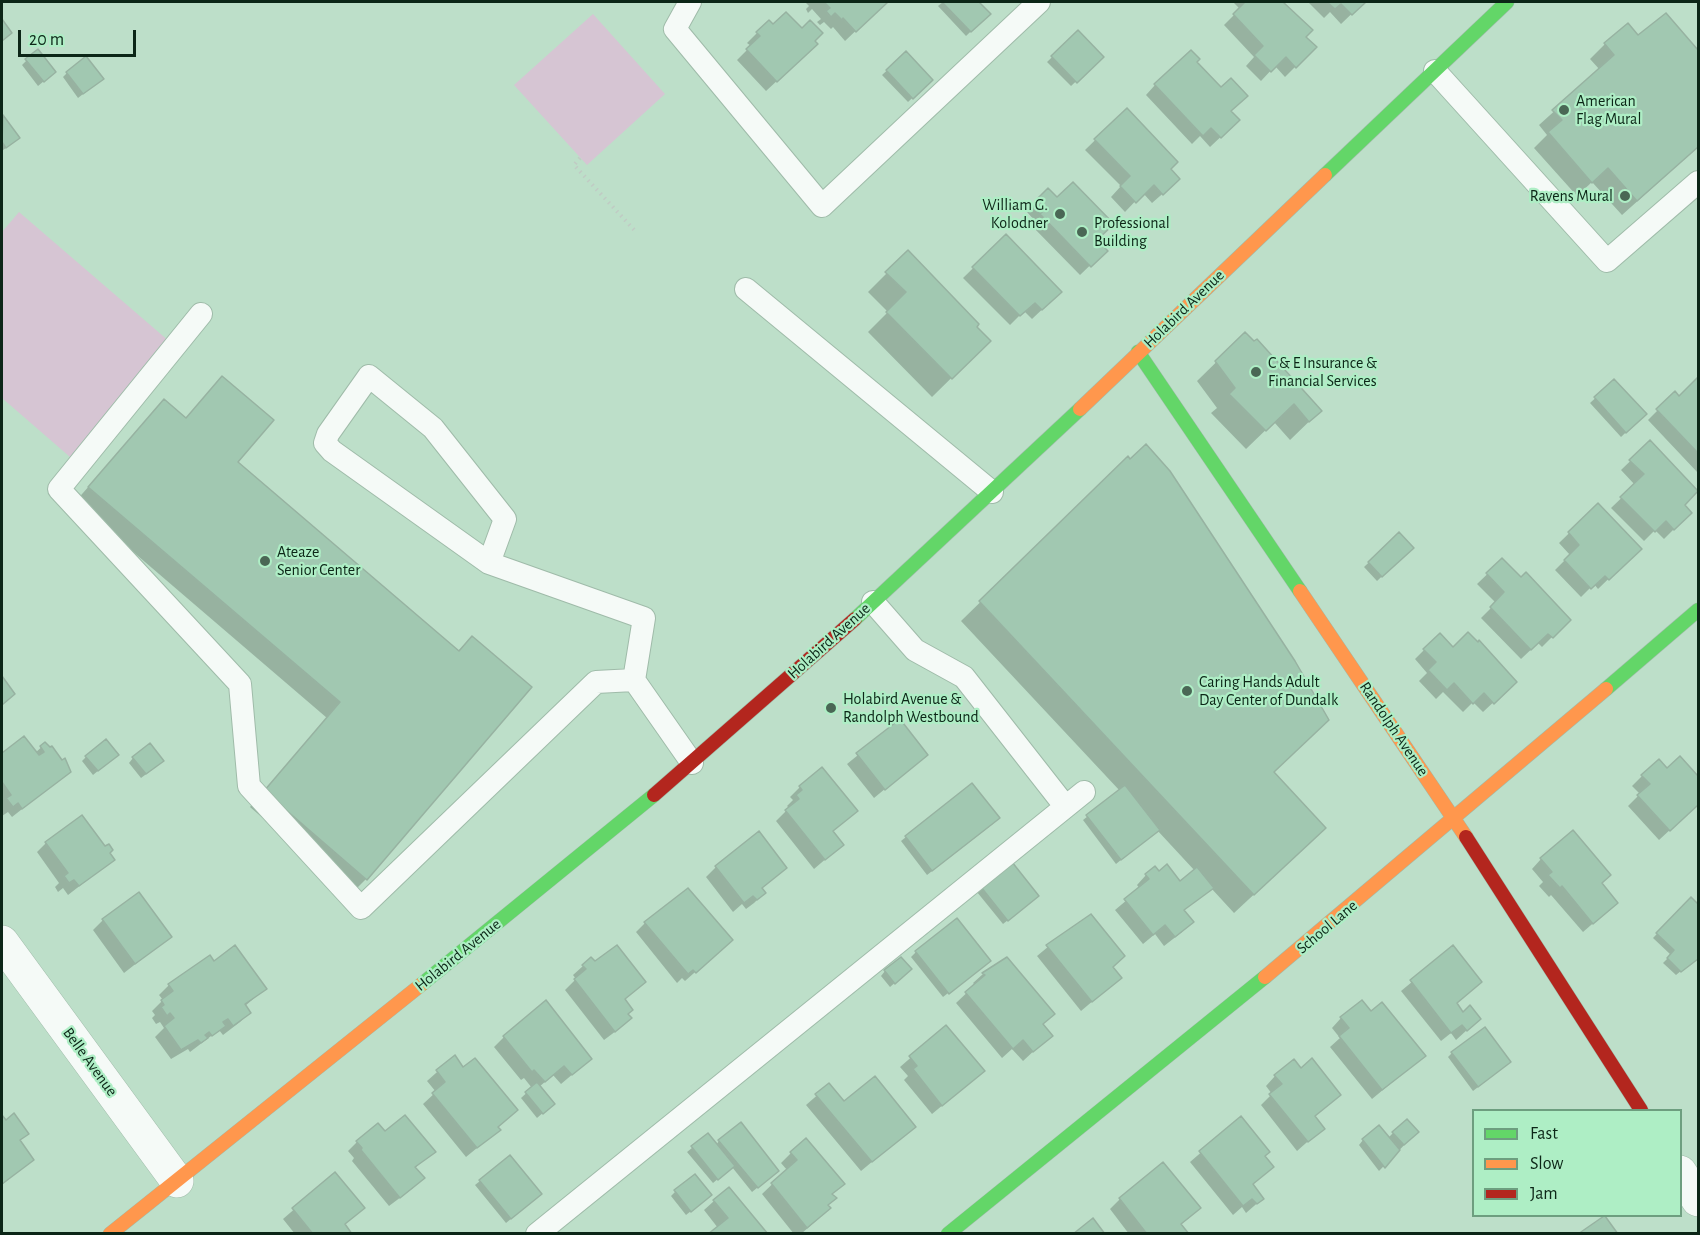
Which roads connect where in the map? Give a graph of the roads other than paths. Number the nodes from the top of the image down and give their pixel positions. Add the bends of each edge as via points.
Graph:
1 (690, 2) edge
2 (1039, 2) edge
3 (1507, 2) edge
4 (1435, 71) junction
5 (1698, 182) edge
6 (746, 289) dead end
7 (201, 314) dead end
8 (1138, 352) junction
9 (992, 492) junction
10 (489, 563) junction
11 (873, 602) junction
12 (1698, 610) edge
13 (634, 680) junction
14 (692, 763) junction
15 (1084, 792) dead end
16 (1065, 806) junction
17 (1455, 819) junction
18 (2, 942) edge
19 (1640, 1109) edge
20 (1682, 1175) edge
21 (177, 1181) junction
22 (1698, 1200) edge
23 (110, 1233) edge
24 (537, 1233) edge
25 (948, 1233) edge

1 - 2 lane via 675,29 822,206
3 - 4 main road, Holabird Avenue
4 - 5 lane via 1607,261
4 - 8 main road, Holabird Avenue
6 - 9 lane
7 - 13 lane via 59,489 240,684 249,786 361,908 596,682
8 - 9 main road, Holabird Avenue
8 - 17 main road, Randolph Avenue
9 - 11 main road, Holabird Avenue
10 - 10 lane via 505,519 433,428 369,376 325,443
10 - 13 lane via 644,618
11 - 14 main road, Holabird Avenue
11 - 16 lane via 915,650 964,676
12 - 17 main road, School Lane
13 - 14 lane
14 - 21 main road, Holabird Avenue
15 - 16 lane
16 - 24 lane
17 - 19 main road, Randolph Avenue
17 - 25 main road, School Lane via 1206,1028
18 - 21 street, Belle Avenue
20 - 22 street
21 - 23 main road, Holabird Avenue

